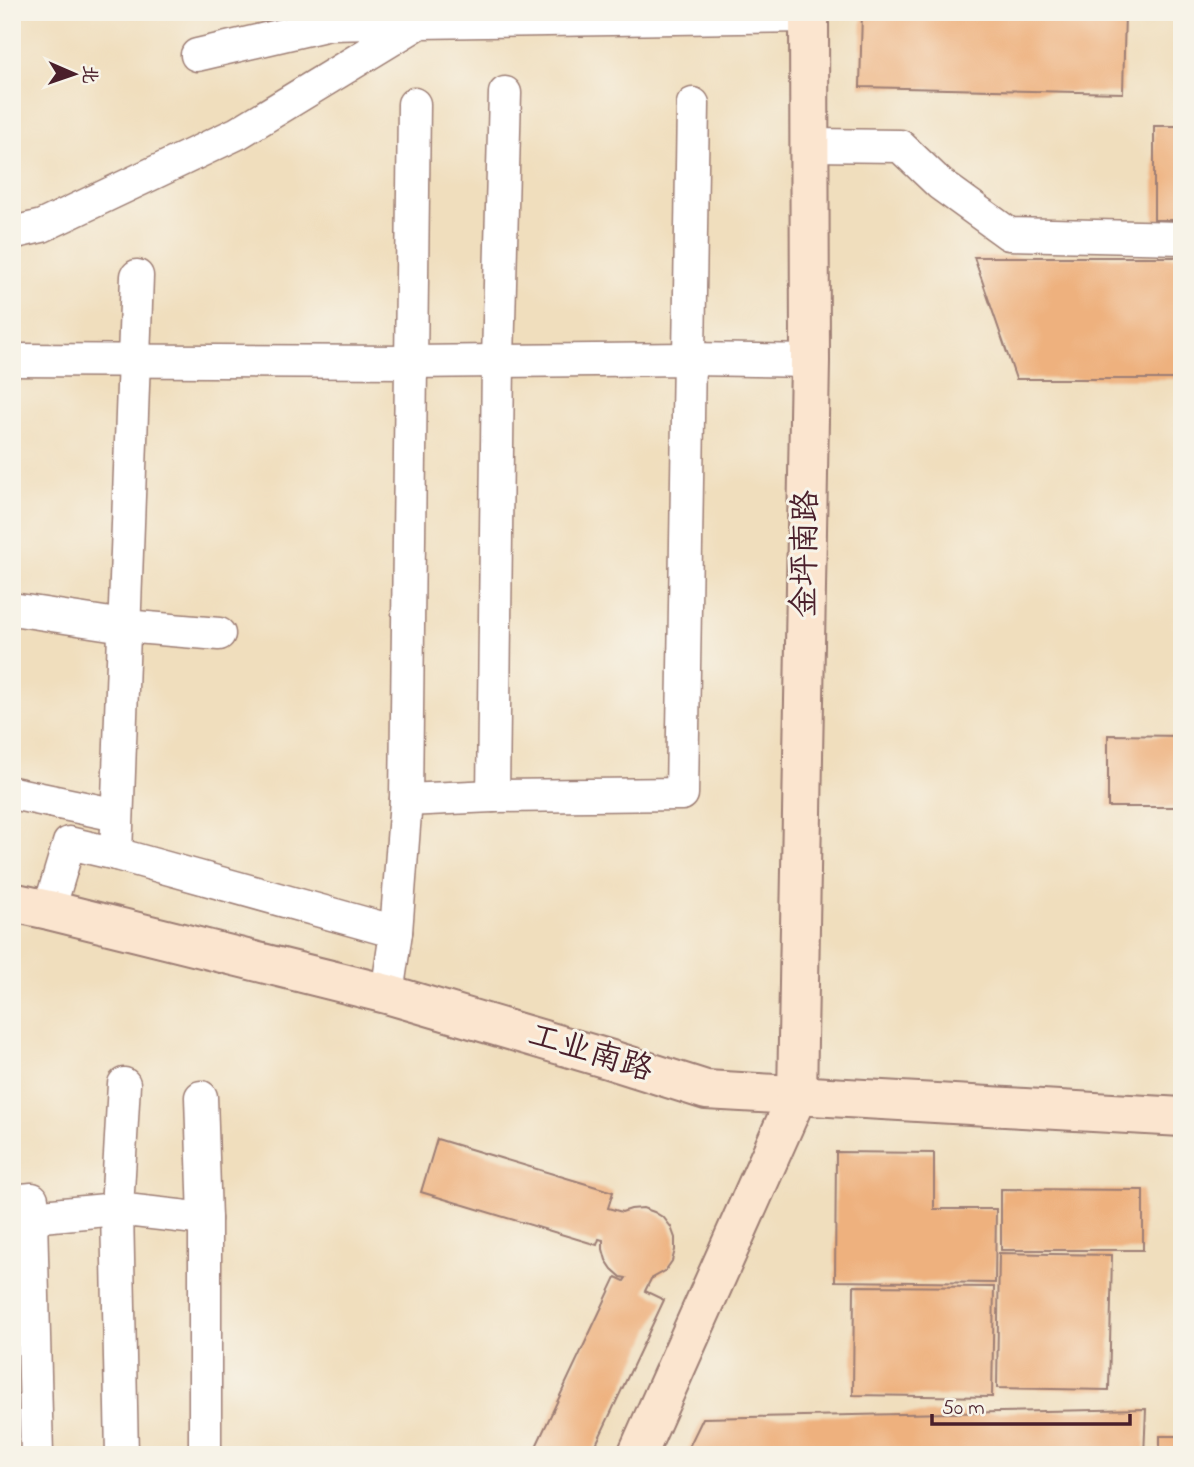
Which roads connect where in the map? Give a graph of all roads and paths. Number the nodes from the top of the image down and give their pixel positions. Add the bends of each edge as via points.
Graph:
1 (810, 14) edge
2 (331, 18) edge
3 (420, 22) junction
4 (197, 54) dead end
5 (505, 93) dead end
6 (414, 104) dead end
7 (693, 104) dead end
8 (810, 145) junction
9 (12, 233) edge
10 (1182, 238) edge
11 (137, 276) dead end
12 (689, 359) junction
13 (12, 360) edge
14 (498, 360) junction
15 (133, 361) junction
16 (810, 361) junction
17 (412, 362) junction
18 (12, 610) edge
19 (124, 626) junction
20 (219, 634) dead end
21 (12, 793) edge
22 (493, 796) junction
23 (406, 800) junction
24 (117, 816) junction
25 (116, 854) junction
26 (12, 902) edge
27 (49, 909) junction
28 (396, 932) junction
29 (387, 994) junction
30 (124, 1084) dead end
31 (797, 1096) junction
32 (201, 1097) dead end
33 (1182, 1117) edge
34 (22, 1209) edge
35 (117, 1209) junction
36 (205, 1219) junction
37 (37, 1455) edge
38 (122, 1455) edge
39 (205, 1455) edge
40 (637, 1455) edge

1 - 3 street
1 - 8 street, 金坪南路
2 - 3 street
2 - 4 street
3 - 9 street via 237,133 42,226
5 - 14 street
6 - 17 street
7 - 12 street
8 - 10 street via 900,146 940,184 1009,234
8 - 16 street, 金坪南路
11 - 15 street
12 - 14 street
12 - 16 street
12 - 22 street via 682,794
13 - 15 street
14 - 17 street
14 - 22 street
15 - 17 street
15 - 19 street
16 - 31 street, 金坪南路
17 - 23 street
18 - 19 street
19 - 20 street
19 - 24 street
21 - 24 street
22 - 23 street
23 - 28 street
24 - 25 street
25 - 27 street via 69,843
25 - 28 street
26 - 27 street, 工业南路
27 - 29 street, 工业南路
28 - 29 street
29 - 31 street, 工业南路 via 706,1090
30 - 35 street
31 - 33 street, 工业南路
31 - 40 street
32 - 36 street
34 - 35 street
34 - 37 street
35 - 36 street
35 - 38 street
36 - 39 street

